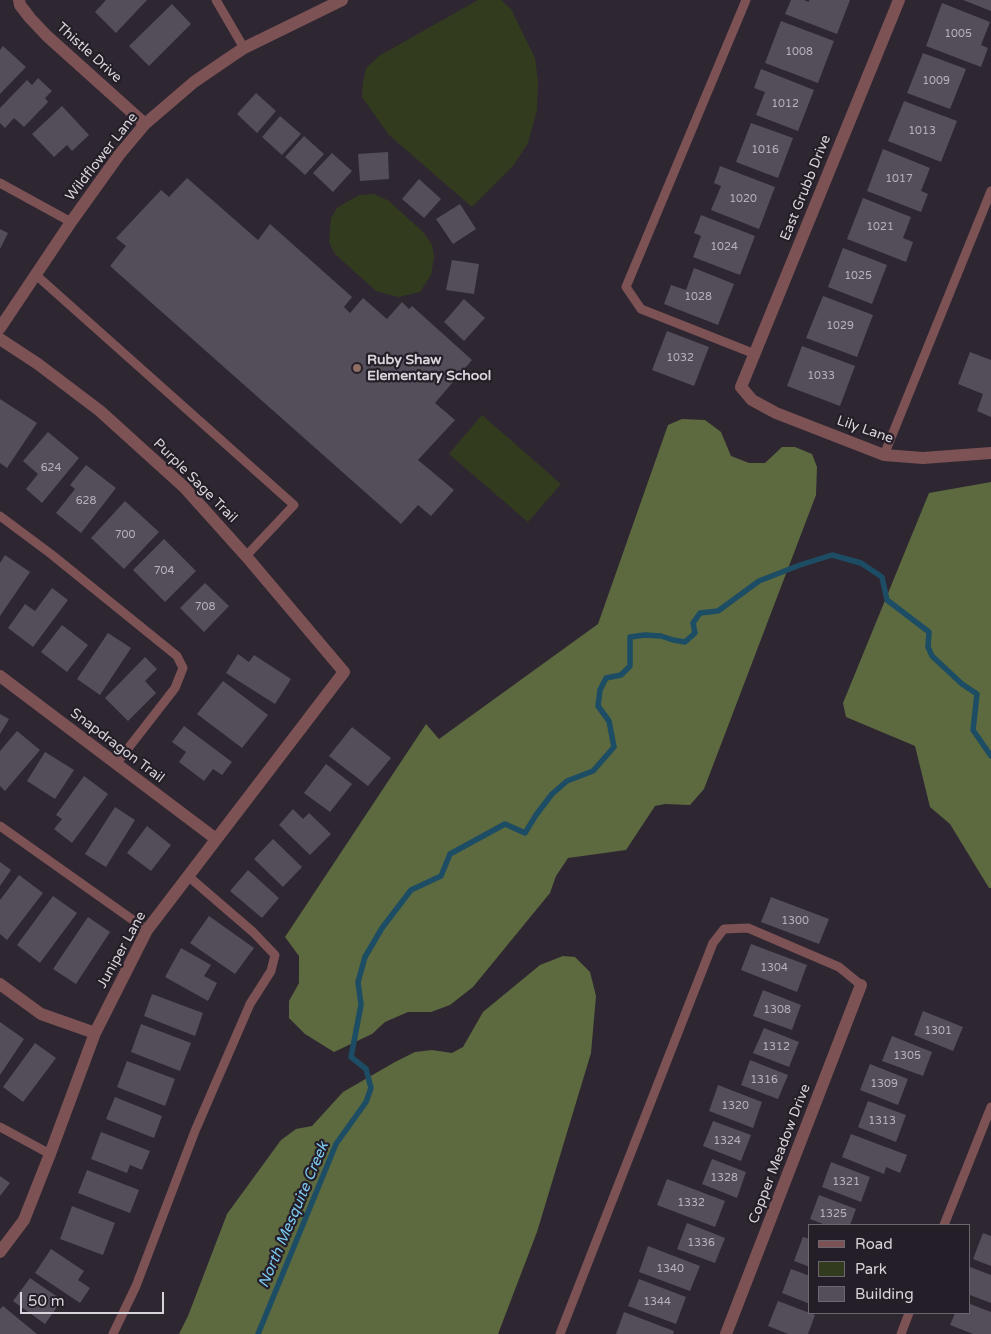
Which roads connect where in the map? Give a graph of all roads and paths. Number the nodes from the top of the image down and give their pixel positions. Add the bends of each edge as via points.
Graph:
1 (19, 0) edge
2 (216, 0) edge
3 (342, 0) edge
4 (746, 0) edge
5 (899, 0) edge
6 (244, 48) junction
7 (145, 124) junction
8 (0, 184) edge
9 (991, 191) edge
10 (71, 222) junction
11 (36, 275) junction
12 (0, 328) edge
13 (0, 339) edge
14 (755, 354) junction
15 (741, 387) joint
16 (991, 453) edge
17 (884, 455) junction
18 (0, 516) edge
19 (246, 556) junction
20 (344, 672) joint
21 (0, 676) edge
22 (116, 764) junction
23 (0, 826) edge
24 (216, 839) junction
25 (188, 876) junction
26 (147, 930) junction
27 (0, 984) edge
28 (861, 985) joint
29 (95, 1033) junction
30 (991, 1107) edge
31 (0, 1127) edge
32 (50, 1154) junction
33 (944, 1224) edge
34 (0, 1252) edge
35 (909, 1314) edge
36 (113, 1334) edge
37 (560, 1334) edge
38 (726, 1334) edge
39 (901, 1334) edge

1 - 7 street, Thistle Drive via 47,36
2 - 6 lane
3 - 6 street, Wildflower Lane
4 - 14 lane via 626,287 641,309
5 - 14 street, East Grubb Drive
6 - 7 street, Wildflower Lane via 194,82
7 - 10 street, Wildflower Lane
8 - 10 lane
9 - 17 lane
10 - 11 street, Wildflower Lane
11 - 12 street, Wildflower Lane
11 - 19 lane via 294,504
13 - 19 street, Purple Sage Trail via 100,411 184,487
14 - 15 street, East Grubb Drive
15 - 17 street, Lily Lane via 752,400 776,413
16 - 17 street, Lily Lane via 924,458
18 - 22 lane via 177,656 183,668 175,688
19 - 20 street, Purple Sage Trail
20 - 24 street, Juniper Lane
21 - 22 street, Snapdragon Trail
22 - 24 street, Snapdragon Trail
23 - 26 lane
24 - 25 street, Juniper Lane
25 - 26 street, Juniper Lane
25 - 36 lane via 275,955 271,971 250,1004 195,1131 136,1286
26 - 29 street, Juniper Lane
27 - 29 street via 41,1014
28 - 37 lane via 839,967 748,928 724,929 713,943
28 - 38 street, Copper Meadow Drive
29 - 32 street, Juniper Lane
30 - 33 lane
31 - 32 lane
32 - 34 street, Juniper Lane via 24,1220
35 - 39 lane

